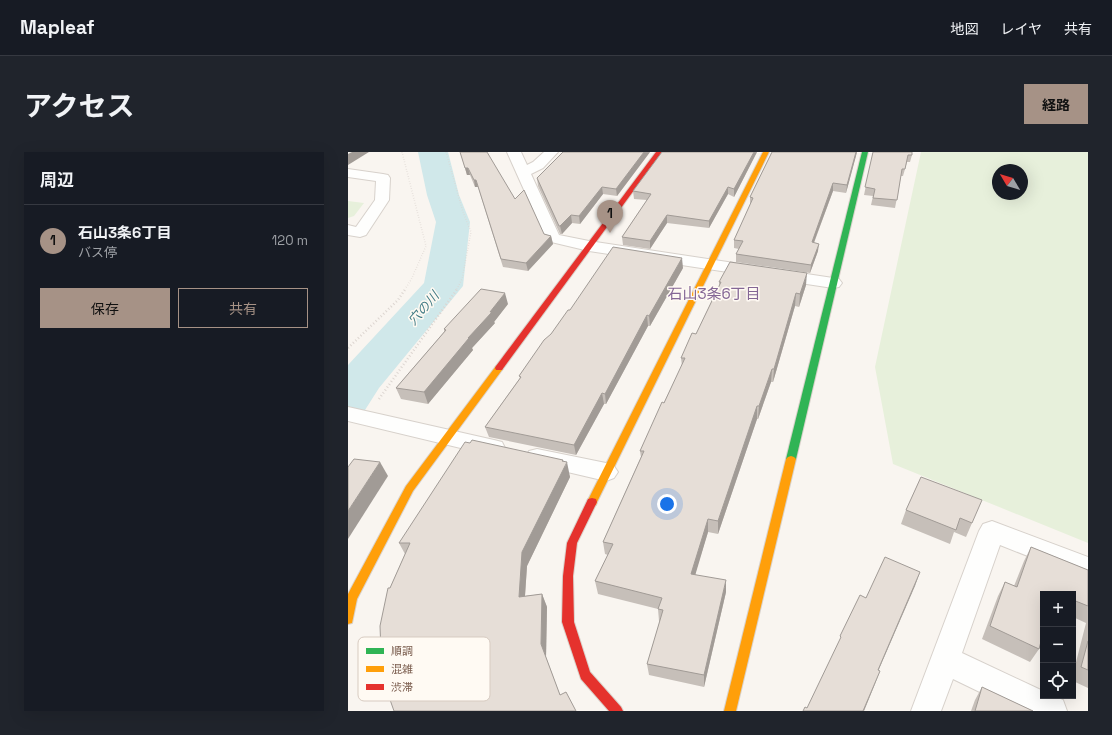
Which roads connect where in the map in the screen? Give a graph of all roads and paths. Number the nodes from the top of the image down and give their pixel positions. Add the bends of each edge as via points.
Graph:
1 (402, 152) edge
2 (446, 152) edge
3 (514, 152) edge
4 (551, 152) edge
5 (659, 152) edge
6 (766, 152) edge
7 (865, 152) edge
8 (523, 172) junction
9 (348, 173) edge
10 (348, 230) edge
11 (589, 246) junction
12 (710, 264) junction
13 (833, 283) junction
14 (348, 348) edge
15 (357, 416) edge
16 (446, 438) junction
17 (606, 472) junction
18 (1088, 569) edge
19 (348, 619) edge
20 (945, 660) junction
21 (617, 711) edge
22 (730, 711) edge
23 (926, 711) edge
24 (1052, 711) edge

1 - 14 path via 426,246 411,280 398,300
2 - 15 path via 471,232 462,279 456,291
3 - 8 street
4 - 8 street via 538,165
5 - 11 street
6 - 12 street
7 - 13 street
8 - 11 street via 553,238
9 - 10 street via 383,178 382,200 360,232
11 - 12 street
11 - 16 street
12 - 13 street
12 - 17 street
13 - 22 street
15 - 16 street
16 - 17 street
16 - 19 street via 409,489 351,599
17 - 21 street via 572,543 568,576 568,622 585,675
18 - 20 street via 992,531
20 - 23 street
20 - 24 street

